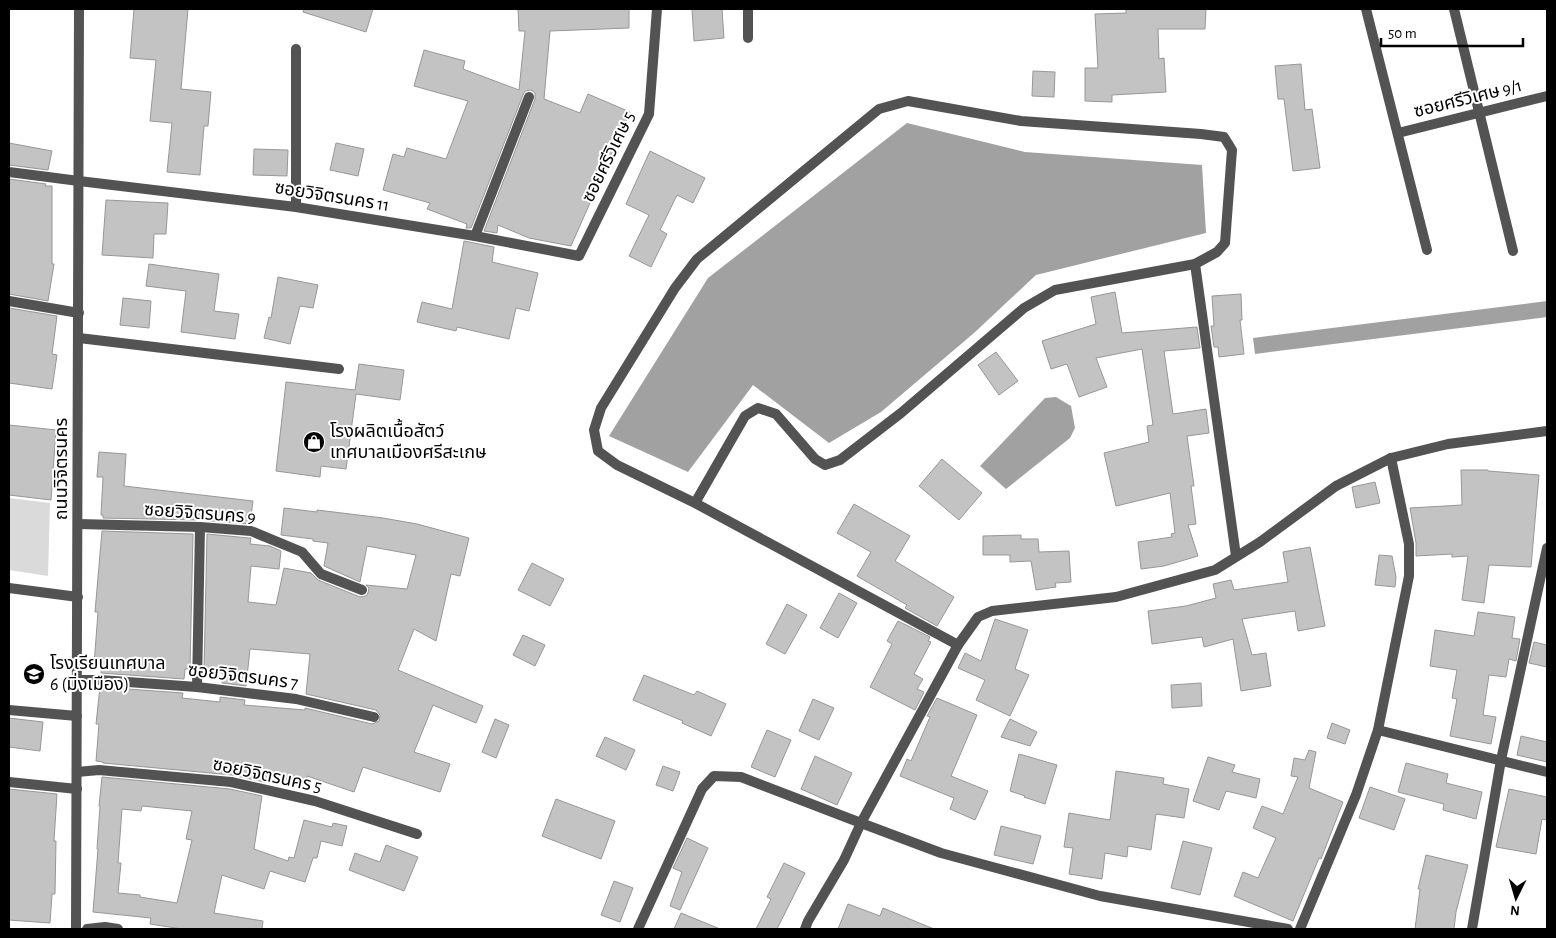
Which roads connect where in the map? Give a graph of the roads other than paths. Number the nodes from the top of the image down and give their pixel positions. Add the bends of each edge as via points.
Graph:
1 (79, 9) edge
2 (657, 9) edge
3 (748, 9) edge
4 (1366, 9) edge
5 (1454, 9) edge
6 (748, 38) dead end
7 (296, 50) dead end
8 (1547, 96) edge
9 (529, 97) dead end
10 (1480, 113) junction
11 (1398, 133) junction
12 (9, 172) edge
13 (79, 181) junction
14 (296, 207) junction
15 (475, 236) junction
16 (1428, 250) dead end
17 (1513, 251) dead end
18 (579, 256) joint
19 (1195, 264) junction
20 (9, 302) edge
21 (79, 313) junction
22 (79, 338) junction
23 (339, 369) dead end
24 (1547, 431) edge
25 (1391, 458) junction
26 (695, 503) junction
27 (78, 524) junction
28 (200, 527) junction
29 (1547, 548) edge
30 (1236, 556) junction
31 (9, 588) edge
32 (362, 590) dead end
33 (78, 597) junction
34 (958, 644) junction
35 (78, 680) junction
36 (196, 687) junction
37 (9, 710) edge
38 (77, 716) junction
39 (374, 717) dead end
40 (1378, 730) junction
41 (1501, 760) junction
42 (77, 772) junction
43 (1547, 772) edge
44 (9, 782) edge
45 (77, 790) junction
46 (861, 823) junction
47 (417, 834) dead end
48 (76, 929) edge
49 (87, 929) edge
50 (118, 929) edge
51 (638, 929) edge
52 (805, 929) edge
53 (1288, 929) edge
54 (1300, 929) edge
55 (1472, 929) edge

1 - 13 street, ถนนวิจิตรนคร
2 - 18 street, ซอยศรีวิเศษ 5 via 649,114
3 - 6 street
4 - 11 street
5 - 10 street
7 - 14 street
8 - 10 street, ซอยศรีวิเศษ 9/1
9 - 15 street
10 - 11 street, ซอยศรีวิเศษ 9/1
10 - 17 street
11 - 16 street
12 - 13 street, ซอยวิจิตรนคร 11
13 - 14 street, ซอยวิจิตรนคร 11
13 - 21 street, ถนนวิจิตรนคร
14 - 15 street, ซอยวิจิตรนคร 11
15 - 18 street, ซอยวิจิตรนคร 11
19 - 26 street via 1055,290 1024,308 840,460 826,465 815,459 776,414 758,408 744,416
19 - 26 street via 1217,252 1225,243 1232,150 1224,137 1021,121 908,102 879,109 697,260 675,288 601,408 594,430 598,451 617,465
19 - 30 street
20 - 21 street
21 - 22 street, ถนนวิจิตรนคร
22 - 23 street
22 - 27 street, ถนนวิจิตรนคร
24 - 25 street via 1448,444
25 - 30 street via 1336,486
25 - 40 street via 1408,544 1408,576
26 - 34 street
27 - 28 street, ซอยวิจิตรนคร 9
27 - 33 street, ถนนวิจิตรนคร
28 - 32 street, ซอยวิจิตรนคร 9 via 251,531 302,552 321,574
28 - 36 street
29 - 41 street
30 - 34 street via 1215,570 1116,597 992,611 978,617
31 - 33 street
33 - 35 street, ถนนวิจิตรนคร
34 - 46 street
35 - 36 street, ซอยวิจิตรนคร 7
35 - 38 street, ถนนวิจิตรนคร
36 - 39 street, ซอยวิจิตรนคร 7 via 296,699
37 - 38 street
38 - 42 street, ถนนวิจิตรนคร
40 - 41 street
40 - 54 street via 1356,795
41 - 43 street
41 - 55 street
42 - 45 street, ถนนวิจิตรนคร
42 - 47 street, ซอยวิจิตรนคร 5 via 99,770 231,782 315,802
44 - 45 street
45 - 48 street, ถนนวิจิตรนคร
46 - 51 street via 741,777 714,776 702,789
46 - 52 street
46 - 53 street via 941,853 1100,896
49 - 50 street

